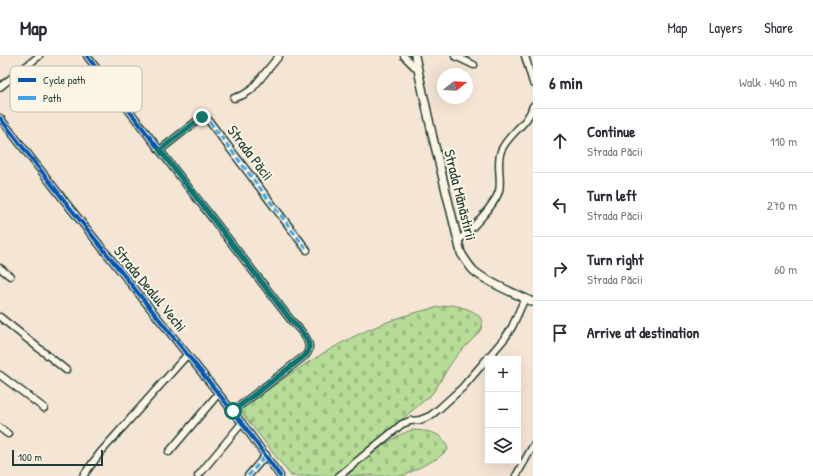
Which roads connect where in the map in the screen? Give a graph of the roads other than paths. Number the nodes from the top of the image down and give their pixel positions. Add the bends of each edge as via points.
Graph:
1 (39, 56) edge
2 (87, 56) edge
3 (279, 56) edge
4 (404, 56) edge
5 (415, 56) edge
6 (455, 56) edge
7 (525, 56) edge
8 (474, 65) dead end
9 (26, 66) edge
10 (95, 66) edge
11 (417, 68) junction
12 (10, 79) edge
13 (533, 83) edge
14 (0, 87) edge
15 (234, 98) dead end
16 (533, 106) edge
17 (130, 112) edge
18 (0, 118) edge
19 (531, 120) edge
20 (160, 150) junction
21 (458, 241) junction
22 (307, 250) dead end
23 (0, 268) edge
24 (10, 276) dead end
25 (525, 298) junction
26 (533, 302) edge
27 (0, 317) edge
28 (187, 355) junction
29 (66, 370) dead end
30 (0, 375) edge
31 (218, 394) junction
32 (44, 408) dead end
33 (233, 411) junction
34 (242, 423) junction
35 (0, 428) edge
36 (8, 434) dead end
37 (533, 446) edge
38 (169, 452) dead end
39 (266, 455) junction
40 (83, 476) edge
41 (198, 476) edge
42 (248, 476) edge
43 (280, 476) edge
44 (339, 476) edge
45 (516, 476) edge

1 - 9 street
2 - 10 street
3 - 15 street via 251,90
4 - 11 street
5 - 11 street, Strada Mănăstirii
6 - 8 street
7 - 13 street
11 - 21 street, Strada Mănăstirii
12 - 14 street
16 - 19 street
17 - 20 street
18 - 28 street, Strada Dealul Vechi
19 - 21 street via 505,143 499,162 499,190 471,230
20 - 22 street, Strada Păcii via 198,120 206,117
20 - 33 street via 310,345 306,355
21 - 25 street, Strada Mănăstirii via 462,253 475,271
23 - 24 street
25 - 26 street, Strada Mănăstirii
25 - 44 street via 512,327 462,388 430,416 396,428
27 - 29 street
28 - 31 street, Strada Dealul Vechi
28 - 40 street via 100,453
30 - 32 street
31 - 33 street, Strada Dealul Vechi
31 - 38 street
33 - 34 street, Strada Dealul Vechi
34 - 39 street, Strada Dealul Vechi
34 - 41 street
35 - 36 street
37 - 45 street
39 - 42 street
39 - 43 street, Strada Dealul Vechi

